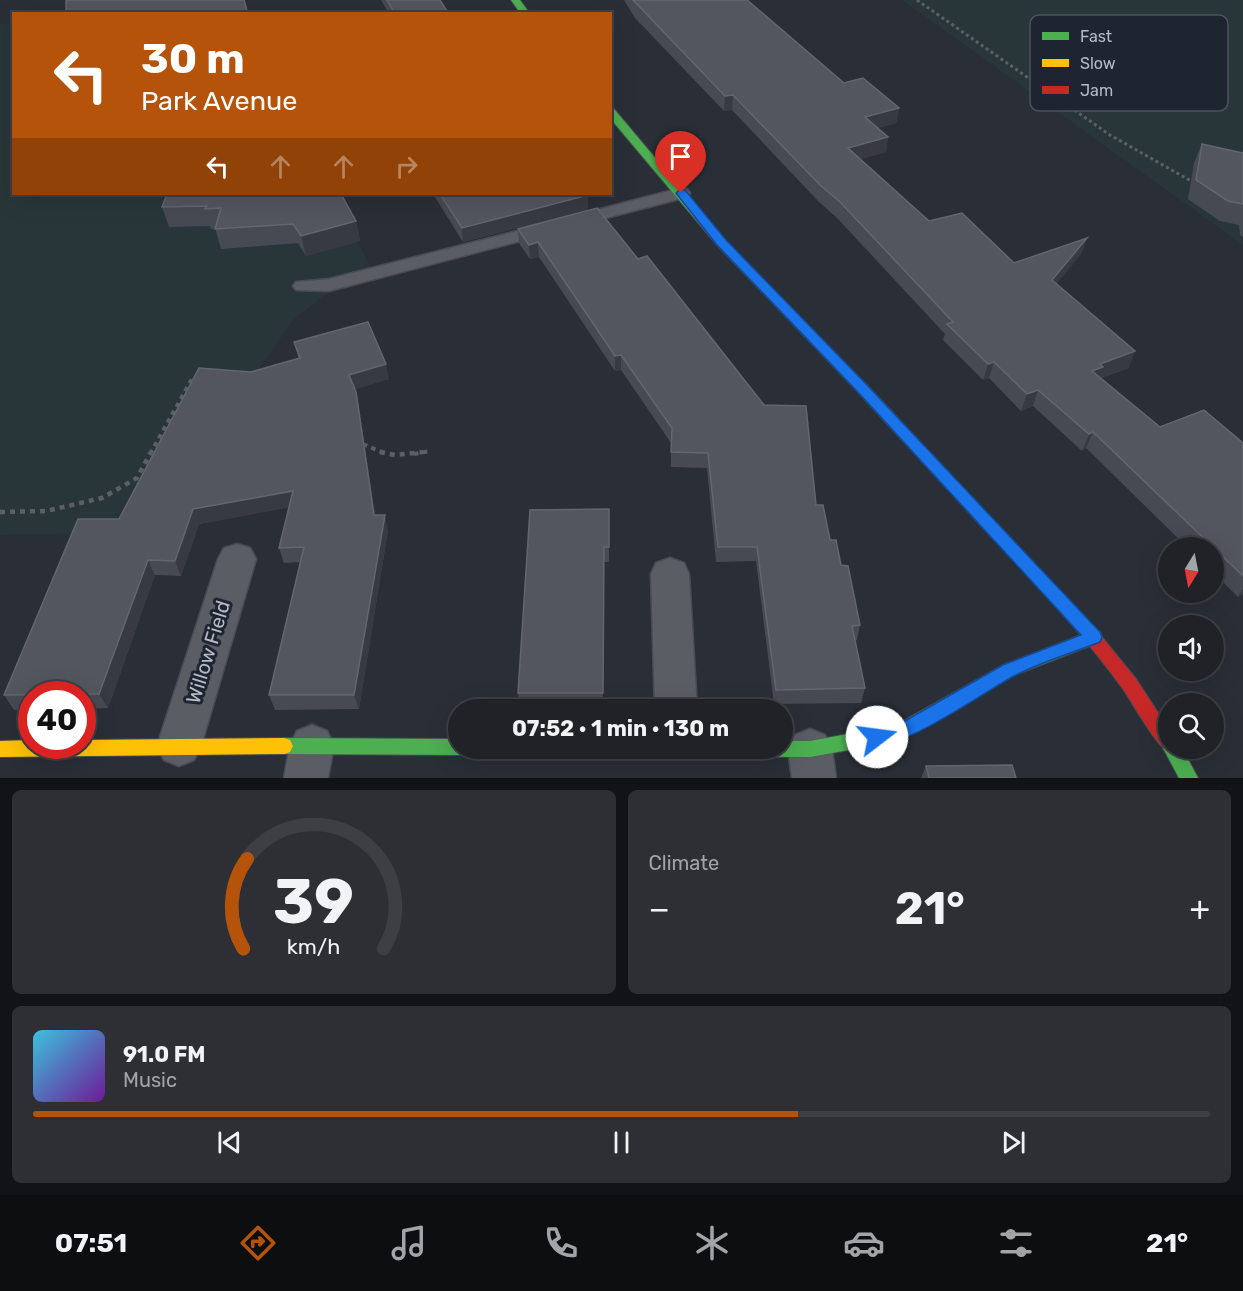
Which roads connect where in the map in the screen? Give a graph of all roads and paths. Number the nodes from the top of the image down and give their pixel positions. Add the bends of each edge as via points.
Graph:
1 (515, 0) edge
2 (917, 0) edge
3 (524, 12) edge
4 (1030, 79) edge
5 (1076, 111) edge
6 (612, 113) edge
7 (1191, 181) dead end
8 (681, 193) junction
9 (303, 286) dead end
10 (193, 377) edge
11 (351, 444) edge
12 (430, 451) dead end
13 (0, 512) edge
14 (237, 559) dead end
15 (670, 574) dead end
16 (1094, 637) junction
17 (676, 699) edge
18 (1158, 726) edge
19 (179, 746) junction
20 (448, 748) edge
21 (0, 749) edge
22 (773, 759) edge
23 (1178, 759) edge
24 (309, 762) edge
25 (812, 763) edge
26 (1189, 778) edge

1 - 3 street
2 - 4 path
5 - 7 path
6 - 8 street
8 - 9 lane via 329,285
8 - 16 street via 721,243
10 - 13 path via 137,478 102,498 46,511
11 - 12 path via 401,456
14 - 19 street, Willow Field
15 - 17 street
16 - 18 street
16 - 25 street via 1009,670 899,733
19 - 21 street
19 - 24 street
20 - 24 street
22 - 25 street
23 - 26 street

